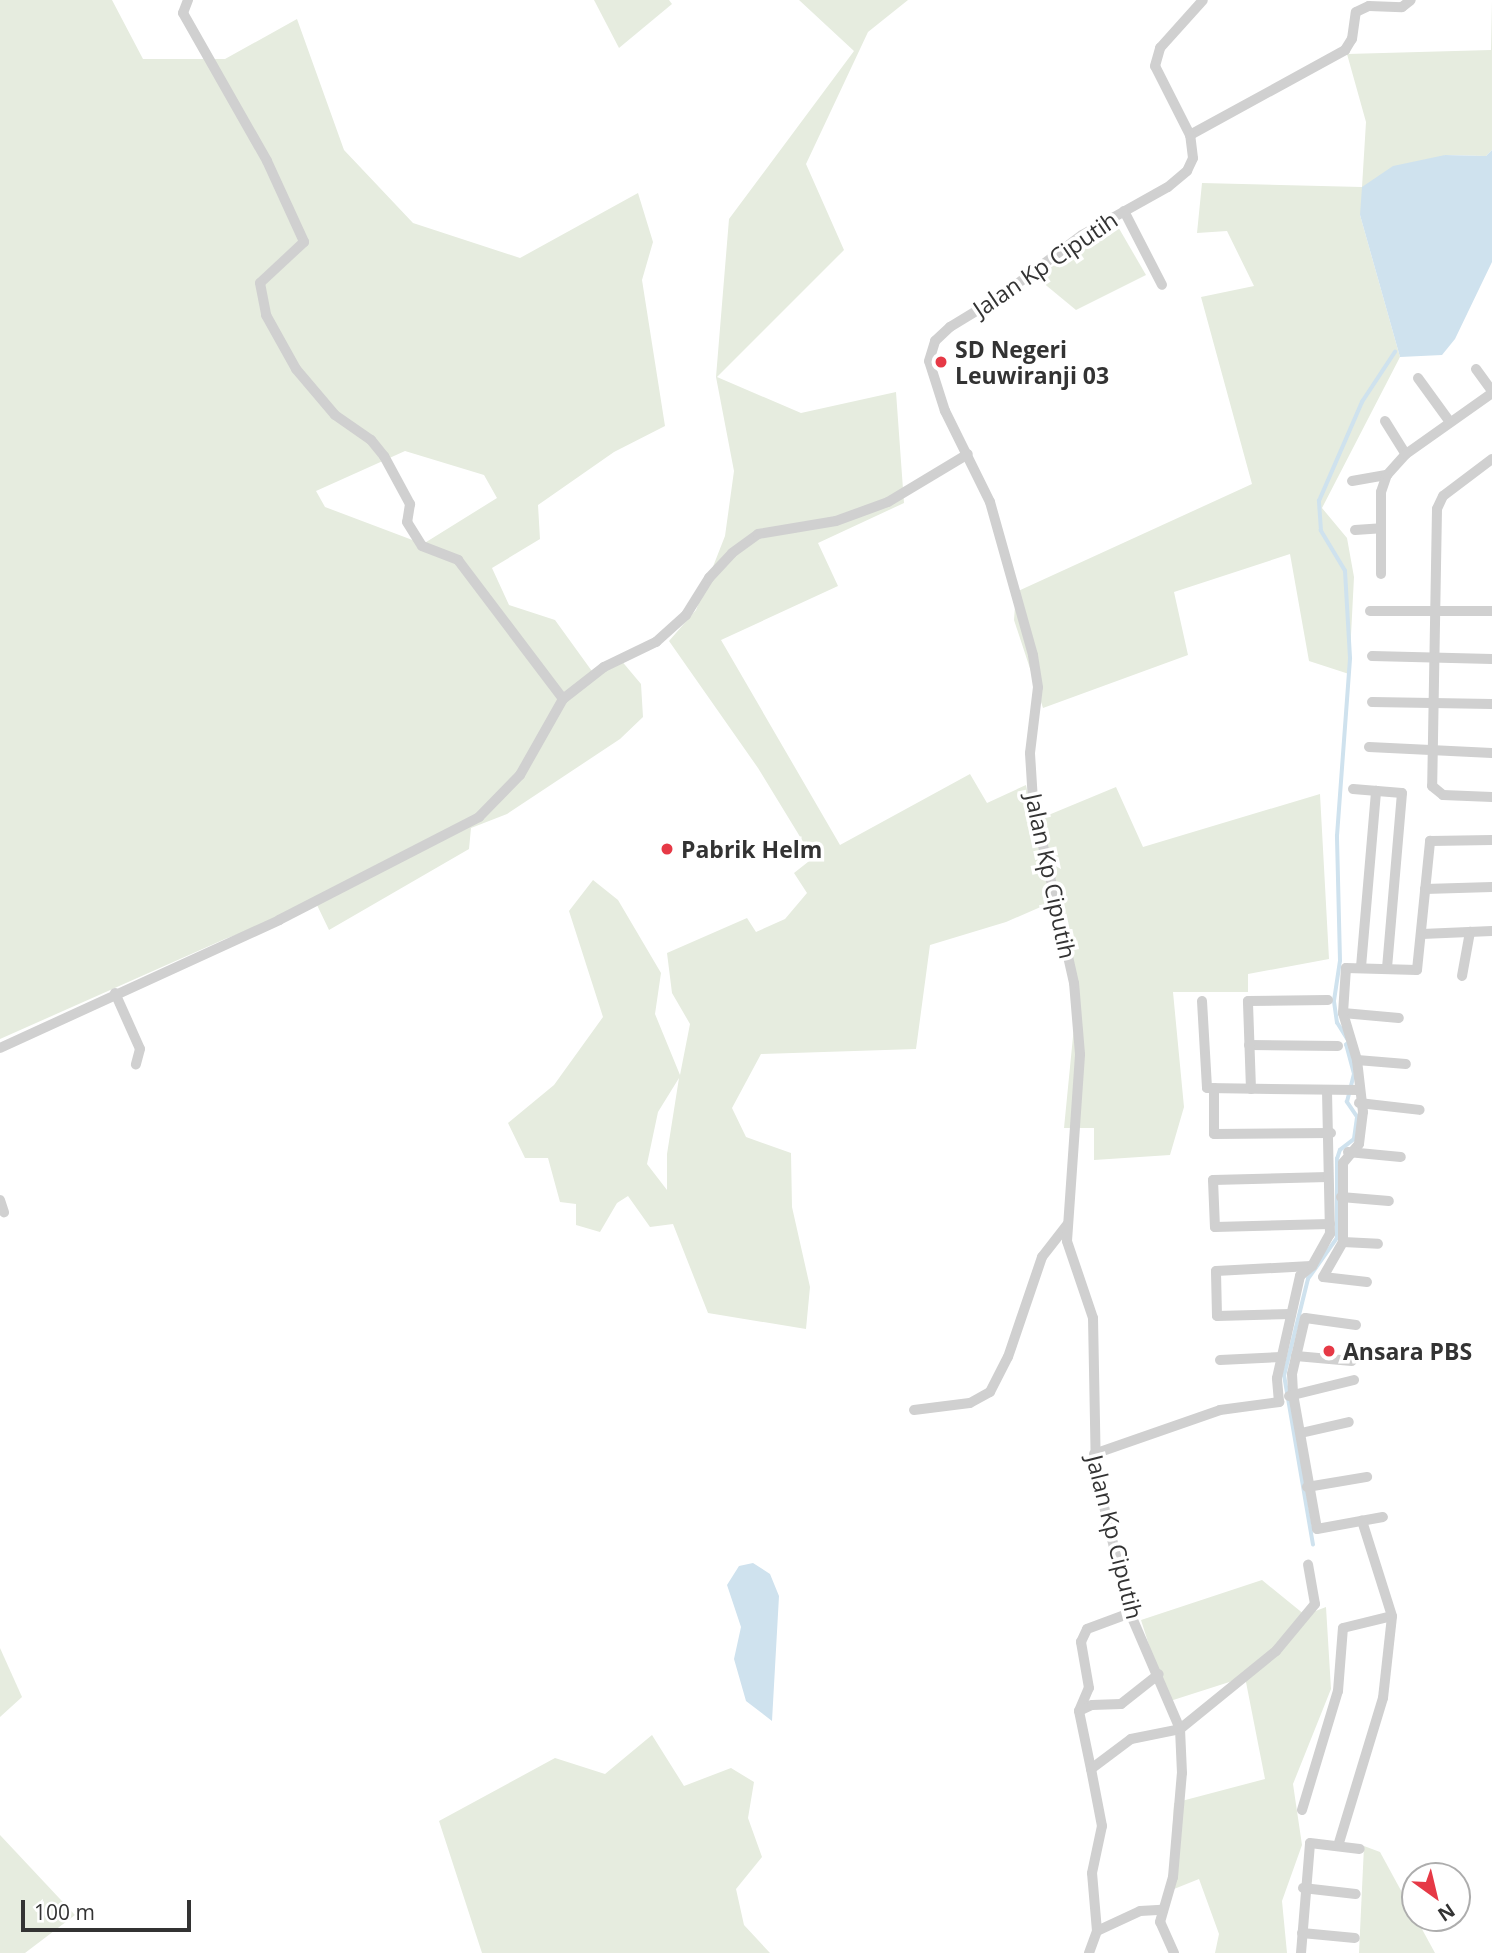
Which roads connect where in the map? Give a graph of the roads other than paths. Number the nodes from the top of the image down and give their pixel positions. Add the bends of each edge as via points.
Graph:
1 (188, 0) edge
2 (1203, 0) edge
3 (1410, 0) edge
4 (1190, 135) junction
5 (1124, 211) junction
6 (1162, 285) dead end
7 (1476, 369) dead end
8 (1418, 378) dead end
9 (1492, 392) edge
10 (1385, 421) dead end
11 (1450, 422) junction
12 (968, 454) junction
13 (1406, 454) junction
14 (1492, 459) edge
15 (1387, 475) junction
16 (1352, 481) dead end
17 (1381, 528) junction
18 (1355, 530) dead end
19 (1381, 574) dead end
20 (1370, 611) dead end
21 (1492, 611) edge
22 (1434, 612) junction
23 (1372, 656) dead end
24 (1436, 659) junction
25 (1492, 659) edge
26 (564, 699) junction
27 (1372, 702) dead end
28 (1433, 704) junction
29 (1492, 704) edge
30 (1369, 747) dead end
31 (1432, 750) junction
32 (1492, 753) edge
33 (1353, 789) dead end
34 (1376, 791) junction
35 (1492, 797) edge
36 (1492, 840) edge
37 (1492, 887) edge
38 (1425, 889) junction
39 (1492, 931) edge
40 (1470, 932) junction
41 (1422, 934) junction
42 (1361, 967) junction
43 (1387, 968) junction
44 (1462, 976) dead end
45 (115, 993) junction
46 (1328, 1000) dead end
47 (1202, 1001) dead end
48 (1343, 1013) junction
49 (1399, 1018) dead end
50 (1249, 1045) junction
51 (1338, 1046) dead end
52 (0, 1048) edge
53 (1357, 1060) junction
54 (136, 1064) dead end
55 (1406, 1064) dead end
56 (1214, 1088) junction
57 (1251, 1089) junction
58 (1327, 1090) junction
59 (1358, 1090) junction
60 (1359, 1103) junction
61 (1420, 1110) dead end
62 (1331, 1133) junction
63 (1348, 1152) junction
64 (1401, 1157) dead end
65 (1328, 1177) junction
66 (1341, 1197) junction
67 (0, 1200) edge
68 (1389, 1201) dead end
69 (4, 1212) dead end
70 (1330, 1224) junction
71 (1067, 1225) junction
72 (1343, 1242) junction
73 (1378, 1244) dead end
74 (1312, 1266) junction
75 (1367, 1282) dead end
76 (1291, 1314) junction
77 (1356, 1325) dead end
78 (1296, 1356) junction
79 (1281, 1357) junction
80 (1220, 1360) dead end
81 (1352, 1361) dead end
82 (1354, 1380) dead end
83 (1293, 1394) junction
84 (1279, 1402) junction
85 (914, 1410) dead end
86 (1349, 1422) dead end
87 (1301, 1433) junction
88 (1094, 1454) junction
89 (1367, 1477) dead end
90 (1307, 1487) junction
91 (1383, 1517) dead end
92 (1362, 1521) junction
93 (1308, 1565) dead end
94 (1130, 1613) junction
95 (1392, 1616) junction
96 (1160, 1674) junction
97 (1079, 1712) junction
98 (1180, 1729) junction
99 (1091, 1769) junction
100 (1302, 1810) dead end
101 (1338, 1846) junction
102 (1360, 1849) dead end
103 (1303, 1888) junction
104 (1356, 1894) dead end
105 (1162, 1910) junction
106 (1097, 1931) junction
107 (1302, 1933) junction
108 (1355, 1938) dead end
109 (1089, 1953) edge
110 (1174, 1953) edge
111 (1301, 1953) edge

1 - 26 street via 183,13 267,161 304,242 298,253 269,271 260,283 266,316 296,369 335,415 371,440 384,456 410,504 407,522 422,546 458,560
2 - 4 street via 1160,48 1155,66
3 - 4 street via 1402,7 1369,6 1356,12 1352,39 1345,50
4 - 5 street, Jalan Kp Ciputih via 1193,158 1187,171
5 - 6 street
5 - 12 street, Jalan Kp Ciputih via 1082,235 935,341 929,361 933,377
7 - 9 street
8 - 11 street
9 - 11 street
10 - 13 street
11 - 13 street
12 - 26 street via 888,502 836,521 758,534 732,553 709,578 686,615 656,642 604,667
12 - 71 street, Jalan Kp Ciputih via 990,502 1038,687 1030,753 1033,801 1074,983 1080,1054
13 - 15 street
14 - 22 street via 1443,496 1437,509
15 - 16 street
15 - 17 street
17 - 18 street
17 - 19 street
20 - 22 street
21 - 22 street
22 - 24 street
23 - 24 street
24 - 25 street
24 - 28 street
26 - 45 street via 520,775 479,817 302,909
27 - 28 street
28 - 29 street
28 - 31 street
30 - 31 street
31 - 32 street
31 - 35 street via 1434,791
33 - 34 street
34 - 42 street
34 - 43 street via 1402,793
36 - 38 street via 1430,841
37 - 38 street
38 - 41 street
39 - 40 street
40 - 41 street
40 - 44 street
41 - 43 street via 1417,970
42 - 43 street
42 - 48 street via 1346,968
45 - 52 street
45 - 54 street via 141,1049
46 - 50 street via 1248,1001
47 - 56 street via 1207,1088
48 - 49 street
48 - 53 street
50 - 51 street
50 - 57 street
53 - 55 street
53 - 59 street
56 - 57 street
56 - 62 street via 1214,1134
57 - 58 street
58 - 59 street
58 - 62 street
59 - 60 street
60 - 61 street
60 - 63 street via 1363,1112 1359,1144
62 - 65 street
63 - 64 street
63 - 66 street
65 - 70 street
65 - 70 street via 1213,1180 1215,1227
66 - 68 street
66 - 72 street
67 - 69 street
70 - 74 street via 1330,1234
71 - 85 street via 1042,1257 1008,1357 990,1392 970,1403
71 - 88 street, Jalan Kp Ciputih via 1067,1241 1093,1318
72 - 73 street
72 - 75 street via 1323,1277
74 - 76 street via 1300,1276
74 - 76 street via 1216,1271 1217,1316
76 - 79 street
77 - 78 street via 1305,1318
78 - 81 street
78 - 83 street
79 - 80 street
79 - 84 street
82 - 83 street
83 - 84 street
83 - 87 street
84 - 88 street via 1220,1410
86 - 87 street
87 - 90 street
88 - 94 street, Jalan Kp Ciputih
89 - 90 street
90 - 92 street via 1317,1530
91 - 92 street
92 - 95 street
93 - 98 street via 1315,1604 1276,1651
94 - 96 street, Jalan Kp Ciputih
94 - 97 street via 1087,1629 1081,1642 1089,1688
95 - 100 street via 1343,1628 1338,1691
95 - 101 street via 1383,1698
96 - 97 street via 1121,1704 1092,1705
96 - 98 street, Jalan Kp Ciputih
97 - 99 street
98 - 99 street via 1131,1739 1098,1759
98 - 105 street, Jalan Kp Ciputih via 1182,1773 1173,1877
99 - 106 street via 1102,1826 1092,1873
101 - 102 street
101 - 103 street via 1310,1843
103 - 104 street
103 - 107 street
105 - 106 street via 1140,1911
105 - 110 street via 1162,1929
106 - 109 street
107 - 108 street
107 - 111 street

